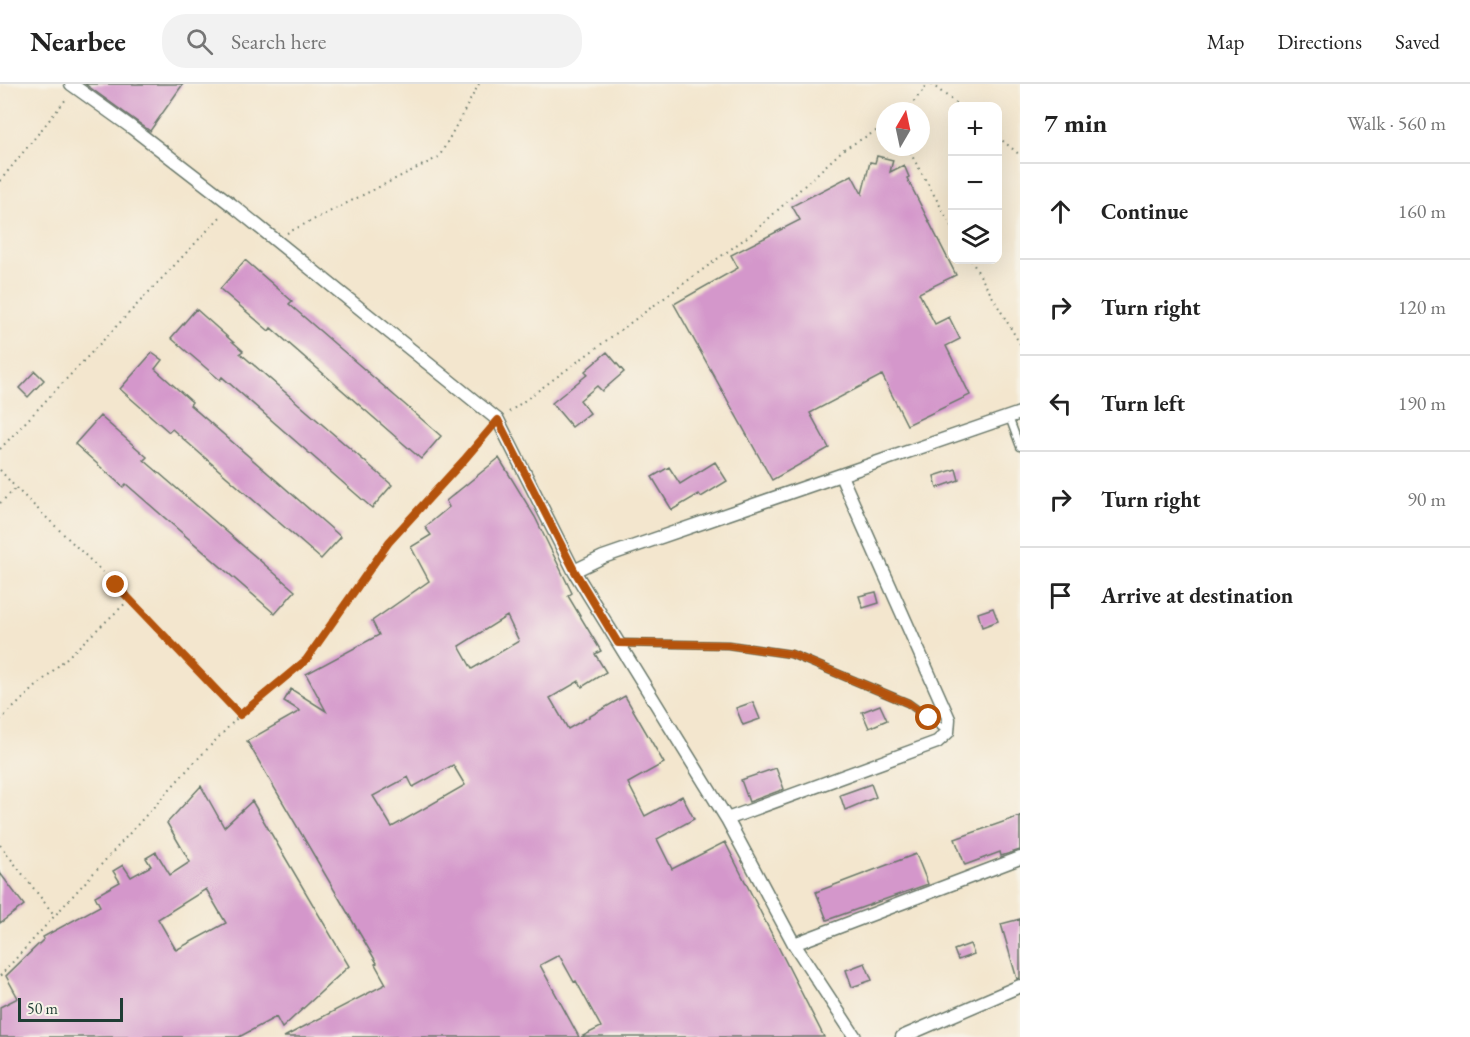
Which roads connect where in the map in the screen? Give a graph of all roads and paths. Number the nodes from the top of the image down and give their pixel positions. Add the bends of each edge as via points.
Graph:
1 (479, 84) edge
2 (930, 84) edge
3 (73, 86) edge
4 (914, 102) edge
5 (955, 102) edge
6 (876, 131) edge
7 (1002, 140) edge
8 (1020, 155) edge
9 (911, 156) edge
10 (0, 181) edge
11 (232, 205) junction
12 (948, 220) edge
13 (274, 240) junction
14 (973, 264) edge
15 (1020, 343) edge
16 (1014, 415) edge
17 (498, 420) junction
18 (1020, 447) edge
19 (0, 448) edge
20 (0, 470) edge
21 (841, 476) junction
22 (16, 488) junction
23 (0, 503) edge
24 (574, 570) junction
25 (129, 600) junction
26 (618, 643) junction
27 (240, 715) junction
28 (0, 720) edge
29 (948, 732) junction
30 (727, 819) junction
31 (0, 845) edge
32 (1020, 858) edge
33 (55, 916) junction
34 (794, 944) junction
35 (0, 976) edge
36 (1020, 986) edge
37 (855, 1037) edge
38 (902, 1037) edge

1 - 13 path via 439,157
2 - 4 path
2 - 5 path
3 - 10 path
3 - 11 street
6 - 17 path via 844,149 754,232
7 - 8 path
9 - 12 path
11 - 13 street
11 - 19 path
13 - 17 street
14 - 15 path
16 - 18 lane
16 - 21 street
17 - 24 street
17 - 27 path via 389,542 306,660
20 - 22 path
21 - 24 street
21 - 29 street via 949,719
22 - 23 path
22 - 25 path
24 - 26 street
25 - 27 path
25 - 28 path
26 - 29 lane via 728,645 791,654 908,703
26 - 30 street
27 - 33 path
29 - 30 street via 937,742
30 - 34 street
31 - 33 path
32 - 34 street
33 - 35 path
34 - 37 street
36 - 38 street

